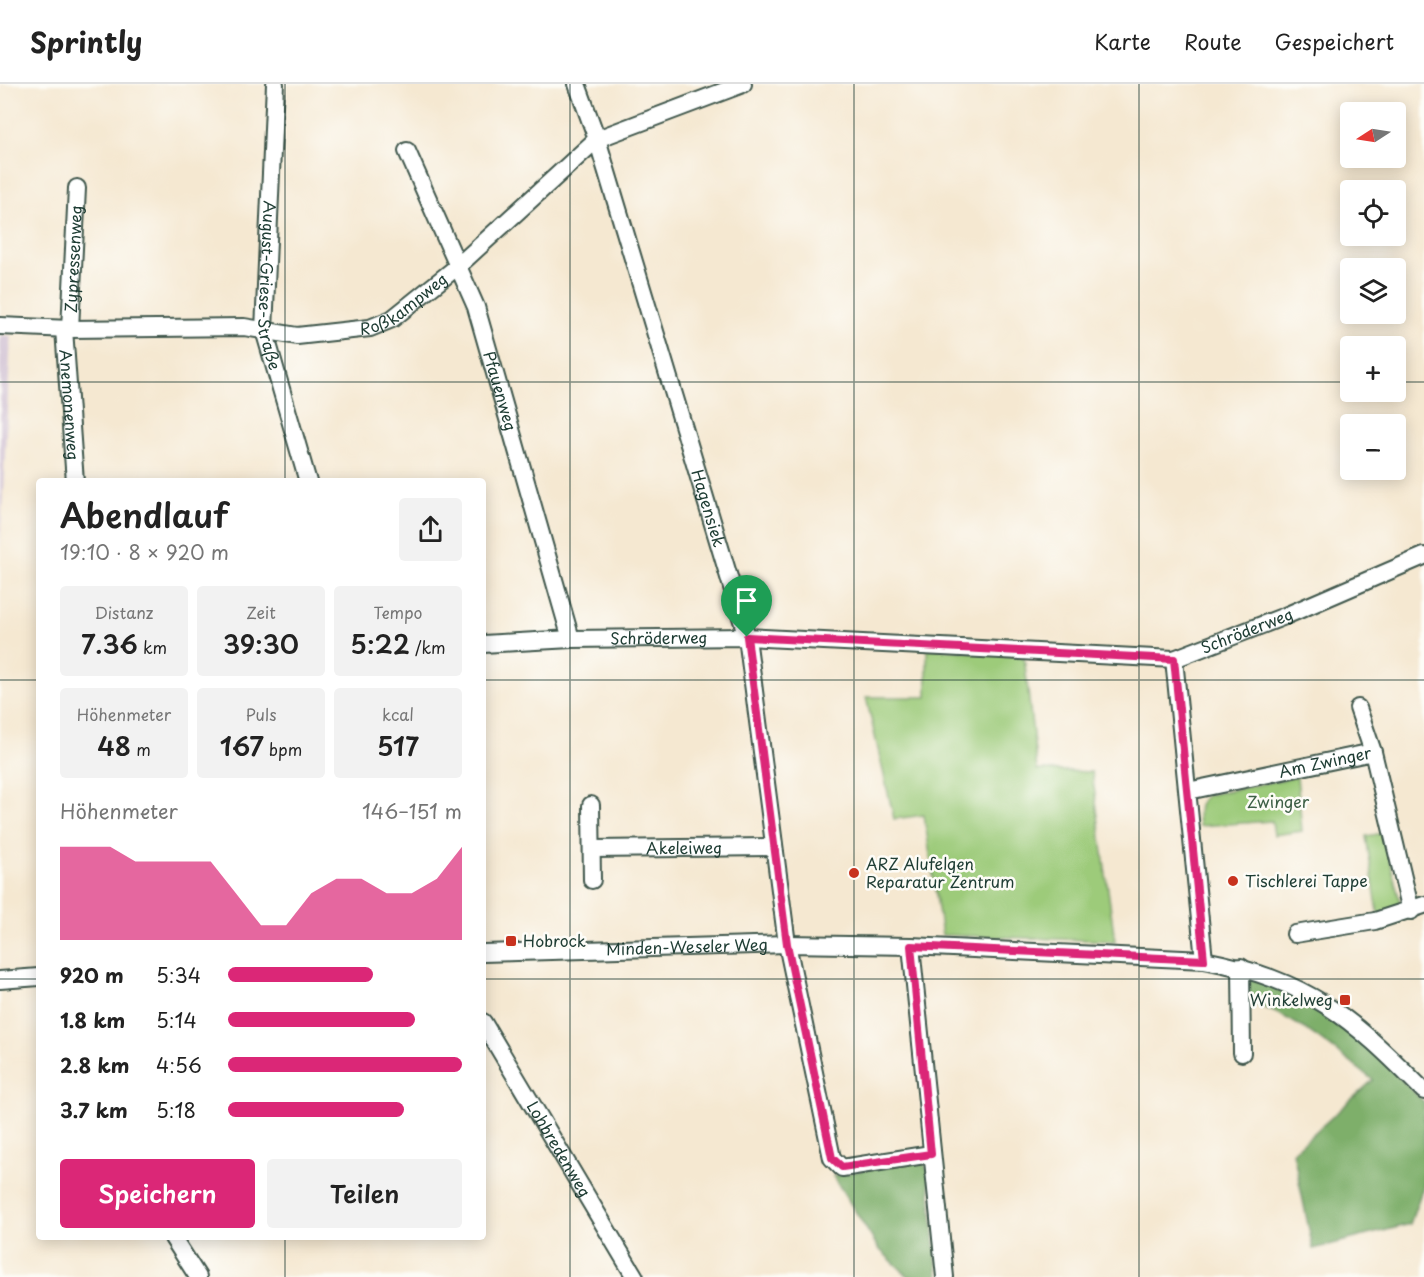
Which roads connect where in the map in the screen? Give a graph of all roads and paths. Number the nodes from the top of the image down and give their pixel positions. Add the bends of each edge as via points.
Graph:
1 (274, 84) edge
2 (577, 84) edge
3 (743, 84) edge
4 (597, 139) junction
5 (407, 151) dead end
6 (77, 188) dead end
7 (458, 266) junction
8 (0, 326) edge
9 (67, 329) junction
10 (264, 330) junction
11 (75, 478) edge
12 (307, 478) edge
13 (1424, 556) edge
14 (747, 637) junction
15 (571, 639) junction
16 (486, 644) edge
17 (1174, 659) junction
18 (1358, 708) dead end
19 (1372, 752) junction
20 (1188, 790) junction
21 (591, 805) dead end
22 (774, 847) junction
23 (592, 849) junction
24 (592, 880) dead end
25 (1418, 908) edge
26 (1295, 934) dead end
27 (787, 944) junction
28 (911, 946) junction
29 (486, 953) edge
30 (1204, 960) junction
31 (1241, 967) junction
32 (36, 977) edge
33 (0, 980) edge
34 (486, 1027) edge
35 (1242, 1053) dead end
36 (1424, 1091) edge
37 (931, 1154) junction
38 (174, 1240) edge
39 (198, 1277) edge
40 (635, 1277) edge
41 (945, 1277) edge

1 - 10 street, August-Griese-Straße
2 - 4 street, Hagensiek
3 - 4 street, Roßkampweg
4 - 7 street, Roßkampweg
4 - 14 street, Hagensiek
5 - 7 street, Pfauenweg
6 - 9 street, Zypressenweg
7 - 10 street, Roßkampweg via 392,319 370,328 297,336
7 - 15 street, Pfauenweg via 476,307
8 - 9 street, Roßkampweg
9 - 10 street, Roßkampweg
9 - 11 street, Anemonenweg
10 - 12 street, August-Griese-Straße
13 - 17 street, Schröderweg
14 - 15 street, Schröderweg
14 - 17 street, Schröderweg
14 - 22 street, Hagensiek
15 - 16 street, Schröderweg
17 - 20 street
18 - 19 street
19 - 20 street, Am Zwinger
19 - 25 street, Am Zwinger
20 - 30 street
21 - 23 street
22 - 23 street, Akeleiweg
22 - 27 street, Hagensiek
23 - 24 street
25 - 26 street via 1375,921
27 - 28 street, Minden-Weseler Weg
27 - 29 street, Minden-Weseler Weg
27 - 37 street, Hagensiek via 832,1158 842,1167
28 - 30 street, Minden-Weseler Weg
28 - 37 street
30 - 31 street, Minden-Weseler Weg
31 - 35 street
31 - 36 street, Minden-Weseler Weg via 1284,981 1328,1004 1352,1021
32 - 33 street
34 - 40 street, Lohbredenweg
37 - 41 street
38 - 39 street

